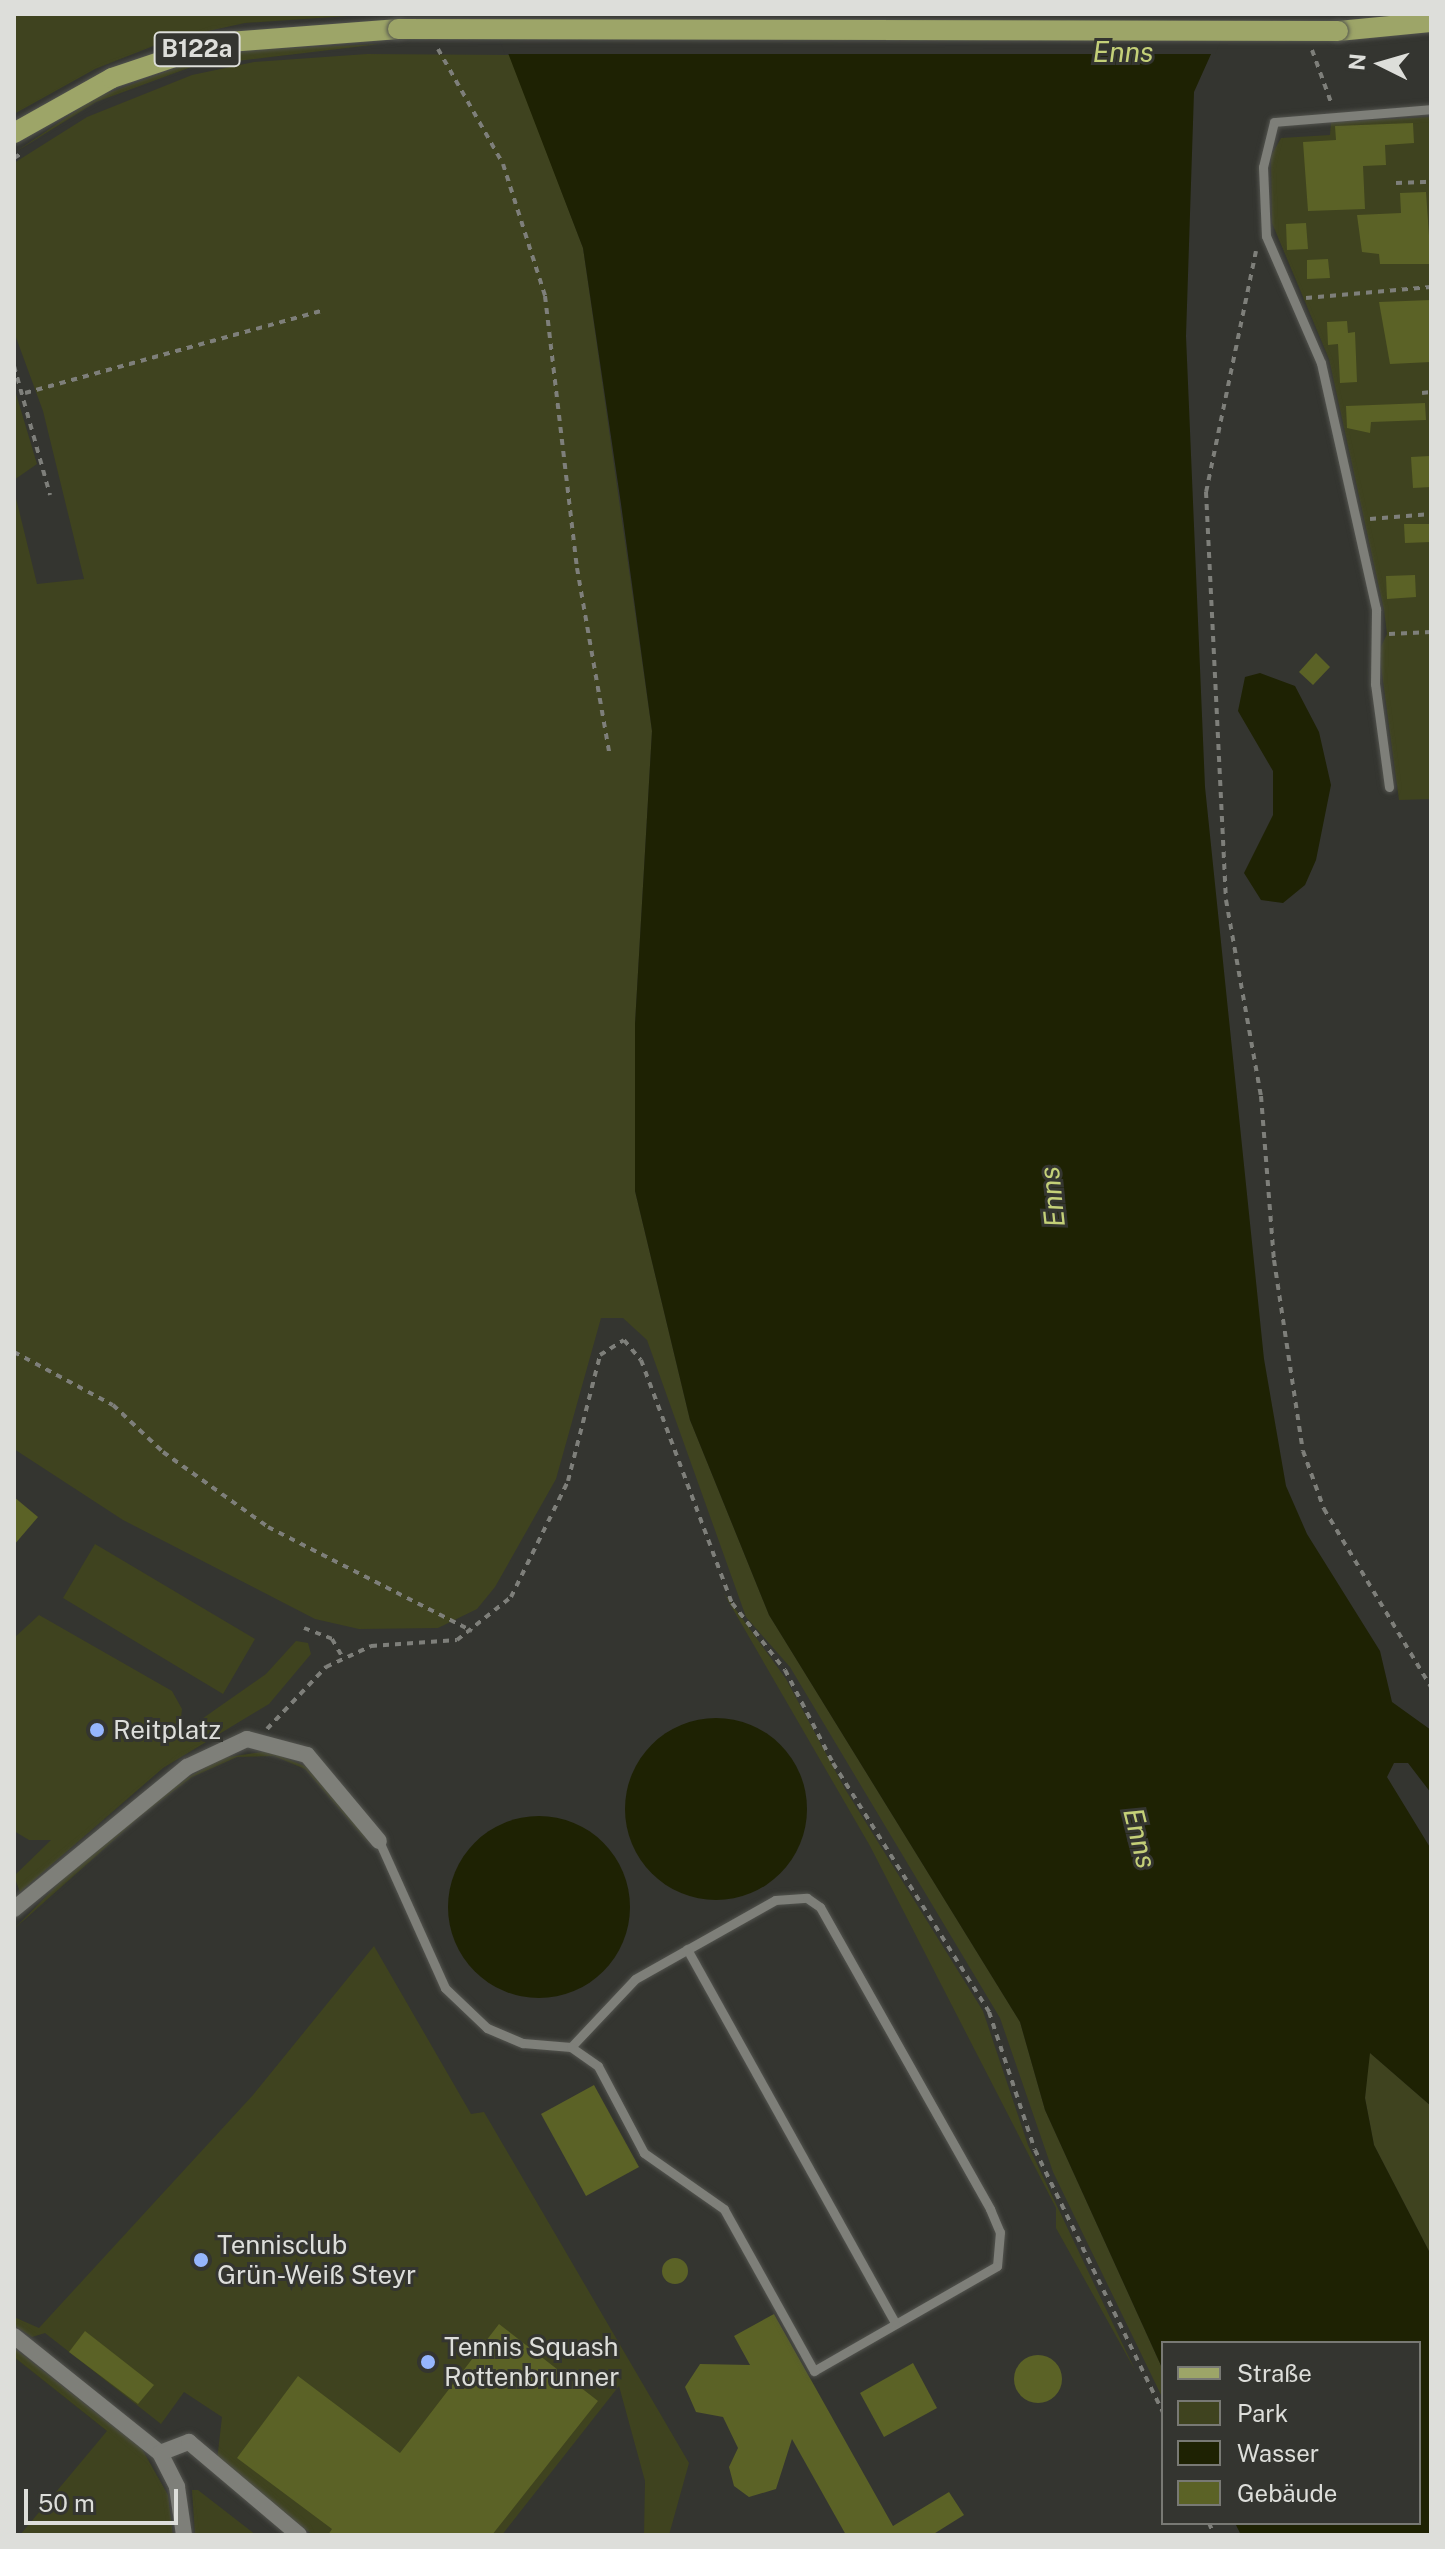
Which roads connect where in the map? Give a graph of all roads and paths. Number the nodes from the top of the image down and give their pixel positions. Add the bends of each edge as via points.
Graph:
1 (1431, 22) edge
2 (435, 42) dead end
3 (1311, 43) dead end
4 (1431, 109) edge
5 (1334, 115) junction
6 (21, 141) edge
7 (14, 158) edge
8 (1431, 182) edge
9 (1396, 183) dead end
10 (1266, 236) junction
11 (1431, 287) edge
12 (1295, 300) junction
13 (321, 311) dead end
14 (14, 366) edge
15 (1431, 392) edge
16 (25, 393) junction
17 (1422, 393) dead end
18 (50, 495) dead end
19 (1431, 514) edge
20 (1354, 520) junction
21 (1431, 632) edge
22 (1377, 633) junction
23 (609, 752) dead end
24 (1389, 787) dead end
25 (14, 1352) edge
26 (304, 1628) dead end
27 (472, 1631) junction
28 (343, 1658) junction
29 (1431, 1687) edge
30 (265, 1740) junction
31 (379, 1841) joint
32 (14, 1909) edge
33 (687, 1949) junction
34 (571, 2047) junction
35 (895, 2323) junction
36 (14, 2336) edge
37 (1161, 2408) edge
38 (160, 2453) junction
39 (184, 2535) edge
40 (299, 2535) edge

1 - 6 main road, B122a, bridge via 1338,31 398,29 268,35 203,47 112,78
2 - 23 path via 503,164 545,296 577,568
3 - 5 path
4 - 5 lane
5 - 10 lane via 1270,126
6 - 7 path
8 - 9 path
10 - 12 lane
10 - 29 path via 1252,257 1206,492 1234,932 1303,1451 1324,1509
11 - 12 path
12 - 20 lane via 1321,363
13 - 16 path
14 - 16 path
15 - 17 path
16 - 18 path
19 - 20 path
20 - 22 lane
21 - 22 path
22 - 24 lane via 1377,713
25 - 27 path via 113,1405 163,1452 268,1527
26 - 28 path via 332,1639
27 - 28 path via 442,1644 391,1643
27 - 37 path via 511,1597 538,1551 568,1481 600,1355 618,1340 641,1360 732,1603 785,1670 833,1763 989,2012 1035,2150
28 - 30 path via 300,1687 275,1713
30 - 31 street via 326,1771
30 - 32 street via 227,1746 187,1767
31 - 34 lane via 445,1988 502,2037
33 - 34 lane via 635,1979
33 - 35 lane
33 - 35 lane via 790,1895 820,1907 990,2209 1000,2232 997,2266
34 - 35 lane via 598,2066 644,2153 724,2209 814,2371
36 - 38 street
38 - 39 street via 177,2487
38 - 40 street via 189,2442

